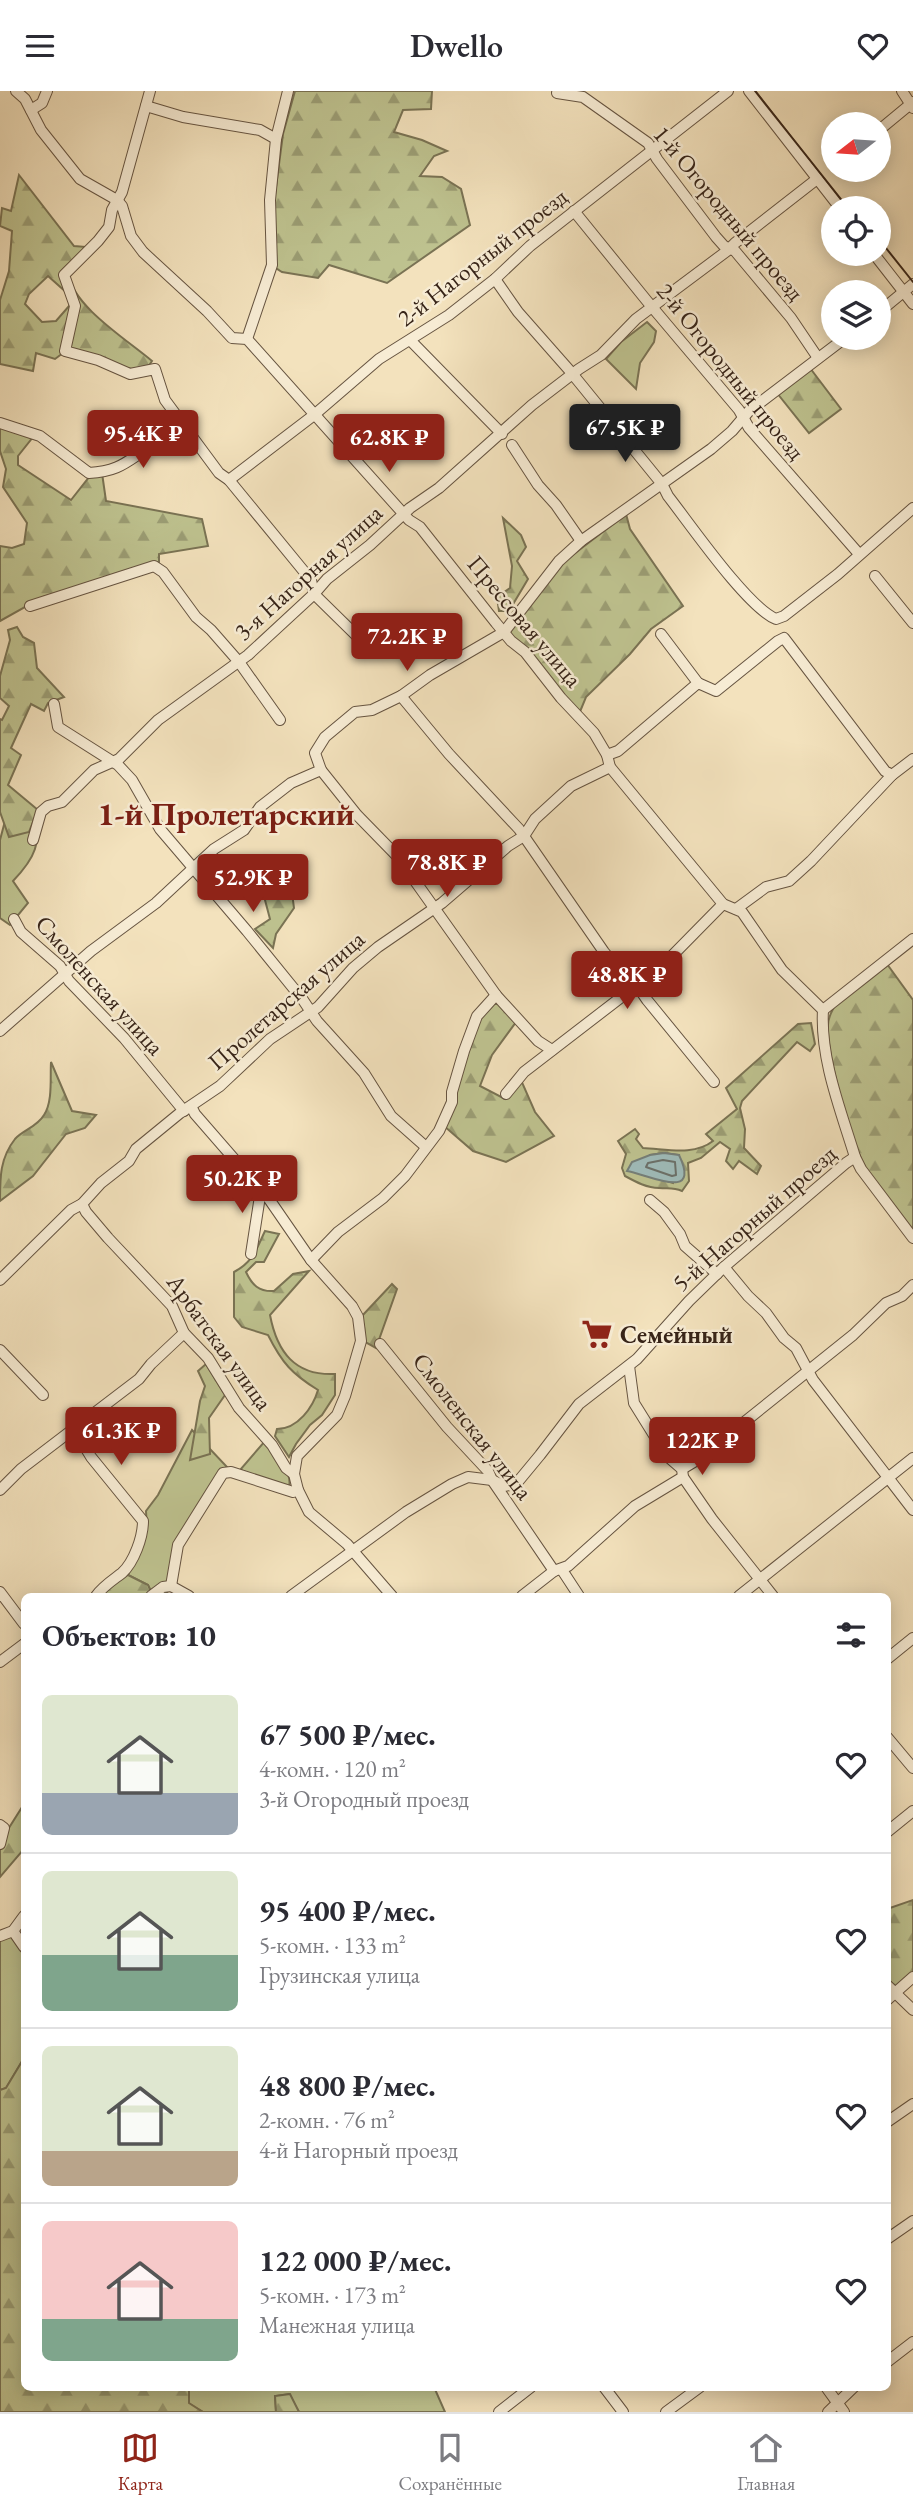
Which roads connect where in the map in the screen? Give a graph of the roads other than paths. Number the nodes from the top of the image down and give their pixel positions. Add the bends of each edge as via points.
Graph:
1 (16, 91) edge
2 (47, 91) edge
3 (150, 91) edge
4 (288, 91) edge
5 (728, 91) edge
6 (749, 91) edge
7 (902, 91) edge
8 (557, 93) dead end
9 (912, 105) edge
10 (146, 106) junction
11 (31, 110) junction
12 (891, 121) edge
13 (276, 139) junction
14 (653, 150) junction
15 (817, 179) junction
16 (830, 196) edge
17 (117, 200) junction
18 (575, 211) junction
19 (730, 248) junction
20 (883, 266) edge
21 (495, 279) junction
22 (913, 283) edge
23 (903, 292) junction
24 (891, 302) edge
25 (913, 304) edge
26 (653, 308) junction
27 (247, 339) junction
28 (411, 341) junction
29 (829, 350) edge
30 (818, 358) junction
31 (573, 375) junction
32 (314, 415) junction
33 (743, 419) junction
34 (0, 423) edge
35 (185, 429) junction
36 (502, 434) junction
37 (513, 445) dead end
38 (229, 480) junction
39 (662, 484) junction
40 (913, 508) edge
41 (403, 514) junction
42 (582, 541) junction
43 (859, 554) junction
44 (875, 576) dead end
45 (314, 594) junction
46 (30, 606) dead end
47 (913, 623) edge
48 (504, 632) junction
49 (661, 634) dead end
50 (366, 645) dead end
51 (239, 662) junction
52 (698, 683) junction
53 (401, 696) junction
54 (54, 704) dead end
55 (280, 720) dead end
56 (607, 755) junction
57 (913, 759) edge
58 (113, 762) junction
59 (610, 767) junction
60 (321, 770) junction
61 (891, 775) junction
62 (524, 836) junction
63 (33, 840) dead end
64 (192, 869) junction
65 (723, 904) junction
66 (435, 908) junction
67 (736, 909) junction
68 (14, 919) dead end
69 (913, 939) edge
70 (64, 975) junction
71 (636, 984) junction
72 (496, 995) junction
73 (823, 1010) junction
74 (311, 1012) junction
75 (0, 1031) edge
76 (552, 1050) junction
77 (714, 1082) dead end
78 (506, 1094) dead end
79 (187, 1108) junction
80 (426, 1147) junction
81 (855, 1157) junction
82 (264, 1193) junction
83 (650, 1200) dead end
84 (82, 1203) junction
85 (913, 1238) edge
86 (251, 1254) dead end
87 (311, 1260) junction
88 (721, 1270) junction
89 (0, 1280) edge
90 (913, 1285) edge
91 (184, 1333) junction
92 (380, 1344) dead end
93 (0, 1349) edge
94 (629, 1366) junction
95 (808, 1369) junction
96 (43, 1395) dead end
97 (74, 1430) junction
98 (913, 1458) edge
99 (682, 1473) junction
100 (294, 1474) junction
101 (888, 1478) junction
102 (492, 1480) junction
103 (0, 1490) edge
104 (298, 1490) junction
105 (913, 1510) edge
106 (352, 1551) junction
107 (558, 1571) junction
108 (760, 1580) junction
109 (171, 1586) junction
110 (0, 1592) edge
111 (99, 1593) edge
112 (155, 1593) edge
113 (184, 1593) edge
114 (295, 1593) edge
115 (389, 1593) edge
116 (526, 1593) edge
117 (576, 1593) edge
118 (743, 1593) edge
119 (771, 1593) edge
120 (21, 1620) edge
121 (913, 1638) edge
122 (21, 1646) edge
123 (891, 1656) edge
124 (0, 1662) edge
125 (891, 1742) edge
126 (913, 1767) edge
127 (913, 1811) edge
128 (2, 1826) edge
129 (891, 1829) edge
130 (0, 1844) edge
131 (21, 1920) edge
132 (13, 1931) junction
133 (0, 1936) edge
134 (21, 1943) edge
135 (913, 1976) edge
136 (891, 1992) edge
137 (891, 1994) edge
138 (913, 2010) edge
139 (913, 2103) edge
140 (891, 2119) edge
141 (913, 2221) edge
142 (891, 2236) edge
143 (913, 2343) edge
144 (891, 2359) edge
145 (526, 2391) edge
146 (607, 2391) edge
147 (695, 2391) edge
148 (829, 2391) edge
149 (850, 2391) edge
150 (838, 2402) junction
151 (499, 2412) edge
152 (623, 2412) edge
153 (666, 2412) edge
154 (828, 2412) edge
155 (844, 2412) edge

1 - 11 street
2 - 11 street via 42,103
3 - 10 street
4 - 13 street
5 - 14 street, 2-й Нагорный проезд
6 - 15 street
7 - 9 street
8 - 14 street, 1-й Огородный проезд via 583,97
9 - 12 street
10 - 13 street via 260,130
10 - 17 street
11 - 17 street via 80,179
13 - 27 street via 270,200 271,265
14 - 18 street, 2-й Нагорный проезд
14 - 19 street, 1-й Огородный проезд via 716,237
15 - 16 street
15 - 19 street, 3-я Нагорная улица
17 - 27 street, Прессовая улица via 131,236 143,252 232,338
17 - 35 street via 99,241 64,275 75,306 65,351 130,374 155,369 165,400
18 - 21 street, 2-й Нагорный проезд
18 - 26 street, 2-й Огородный проезд
19 - 26 street, 3-я Нагорная улица
19 - 30 street, 1-й Огородный проезд via 791,318
20 - 23 street
21 - 28 street, 2-й Нагорный проезд
21 - 31 street
22 - 23 street
23 - 24 street
23 - 25 street
26 - 31 street, 3-я Нагорная улица
26 - 33 street, 2-й Огородный проезд
27 - 32 street, Прессовая улица
28 - 32 street, 2-й Нагорный проезд via 379,359
28 - 36 street
29 - 30 street
30 - 33 street
31 - 36 street, 3-я Нагорная улица
31 - 39 street
32 - 38 street, 2-й Нагорный проезд
32 - 41 street, Прессовая улица
33 - 39 street
33 - 43 street, 2-й Огородный проезд
34 - 35 street via 40,436 89,473 125,465
35 - 38 street via 219,474
36 - 41 street, 3-я Нагорная улица
37 - 42 street
38 - 45 street via 310,580
39 - 42 street
39 - 43 street via 745,593 776,619
40 - 43 street
41 - 45 street, 3-я Нагорная улица
41 - 48 street, Прессовая улица via 420,527
42 - 48 street via 559,561
44 - 47 street
45 - 50 street
45 - 51 street, 3-я Нагорная улица
46 - 51 street via 155,566
48 - 53 street
48 - 56 street, Прессовая улица via 594,733
49 - 52 street
51 - 55 street
51 - 58 street, 3-я Нагорная улица via 158,720
52 - 56 street via 618,751
52 - 61 street via 716,691 784,638
53 - 60 street via 372,710 355,712 325,737 316,753
53 - 62 street
54 - 58 street via 58,727
56 - 59 street, Прессовая улица
57 - 61 street
58 - 63 street, 3-я Нагорная улица via 94,770 62,802 41,812
58 - 64 street via 132,780 160,829
59 - 62 street, Пролетарская улица via 571,786 535,819
59 - 65 street, Прессовая улица
60 - 64 street via 291,783 260,807 251,824
60 - 66 street via 398,857
61 - 67 street via 789,881 766,887
62 - 66 street, Пролетарская улица
62 - 71 street via 604,952
64 - 70 street
64 - 74 street
65 - 67 street, Прессовая улица
65 - 71 street via 663,965
66 - 72 street
66 - 74 street, Пролетарская улица via 353,968
67 - 73 street, Прессовая улица via 782,970
68 - 70 street, Смоленская улица
69 - 73 street
70 - 75 street
70 - 79 street, Смоленская улица
71 - 76 street
71 - 77 street
72 - 76 street
72 - 80 street via 477,1016 447,1114
73 - 81 street via 829,1065
74 - 79 street, Пролетарская улица via 270,1039 220,1086
74 - 80 street via 364,1073 391,1116
76 - 78 street
79 - 82 street, Смоленская улица
79 - 84 street, Пролетарская улица via 136,1149 129,1161
80 - 87 street via 383,1198 338,1232
81 - 85 street
81 - 88 street, 5-й Нагорный проезд
82 - 86 street
82 - 87 street, Смоленская улица
83 - 88 street via 664,1212 685,1246
84 - 89 street, Пролетарская улица
84 - 91 street, Арбатская улица via 172,1306
87 - 100 street, Смоленская улица via 352,1306 361,1342 337,1415 297,1456
88 - 94 street, 5-й Нагорный проезд
88 - 95 street via 766,1313
90 - 95 street
91 - 97 street via 139,1379
91 - 100 street, Арбатская улица via 208,1358 239,1408
92 - 102 street, Смоленская улица
93 - 96 street
94 - 99 street via 634,1403
94 - 102 street, 5-й Нагорный проезд via 579,1404 516,1484 504,1486
95 - 99 street
95 - 101 street
97 - 103 street
97 - 111 street via 143,1521 142,1537 124,1571
98 - 101 street
99 - 107 street
99 - 108 street
100 - 104 street
101 - 105 street
101 - 108 street
102 - 106 street, 5-й Нагорный проезд via 468,1477 452,1485
102 - 107 street, Смоленская улица
104 - 106 street via 309,1512
104 - 109 street via 223,1473 178,1545
106 - 114 street, 5-й Нагорный проезд
106 - 115 street
107 - 116 street
107 - 117 street, Смоленская улица
108 - 118 street
108 - 119 street
109 - 112 street
109 - 113 street
110 - 120 street
121 - 123 street
122 - 124 street
125 - 126 street
127 - 129 street
128 - 130 street
131 - 132 street
132 - 133 street
132 - 134 street
135 - 136 street
137 - 138 street
139 - 140 street
141 - 142 street
143 - 144 street
145 - 151 street
146 - 152 street
147 - 153 street
148 - 150 street
149 - 150 street
150 - 154 street
150 - 155 street

